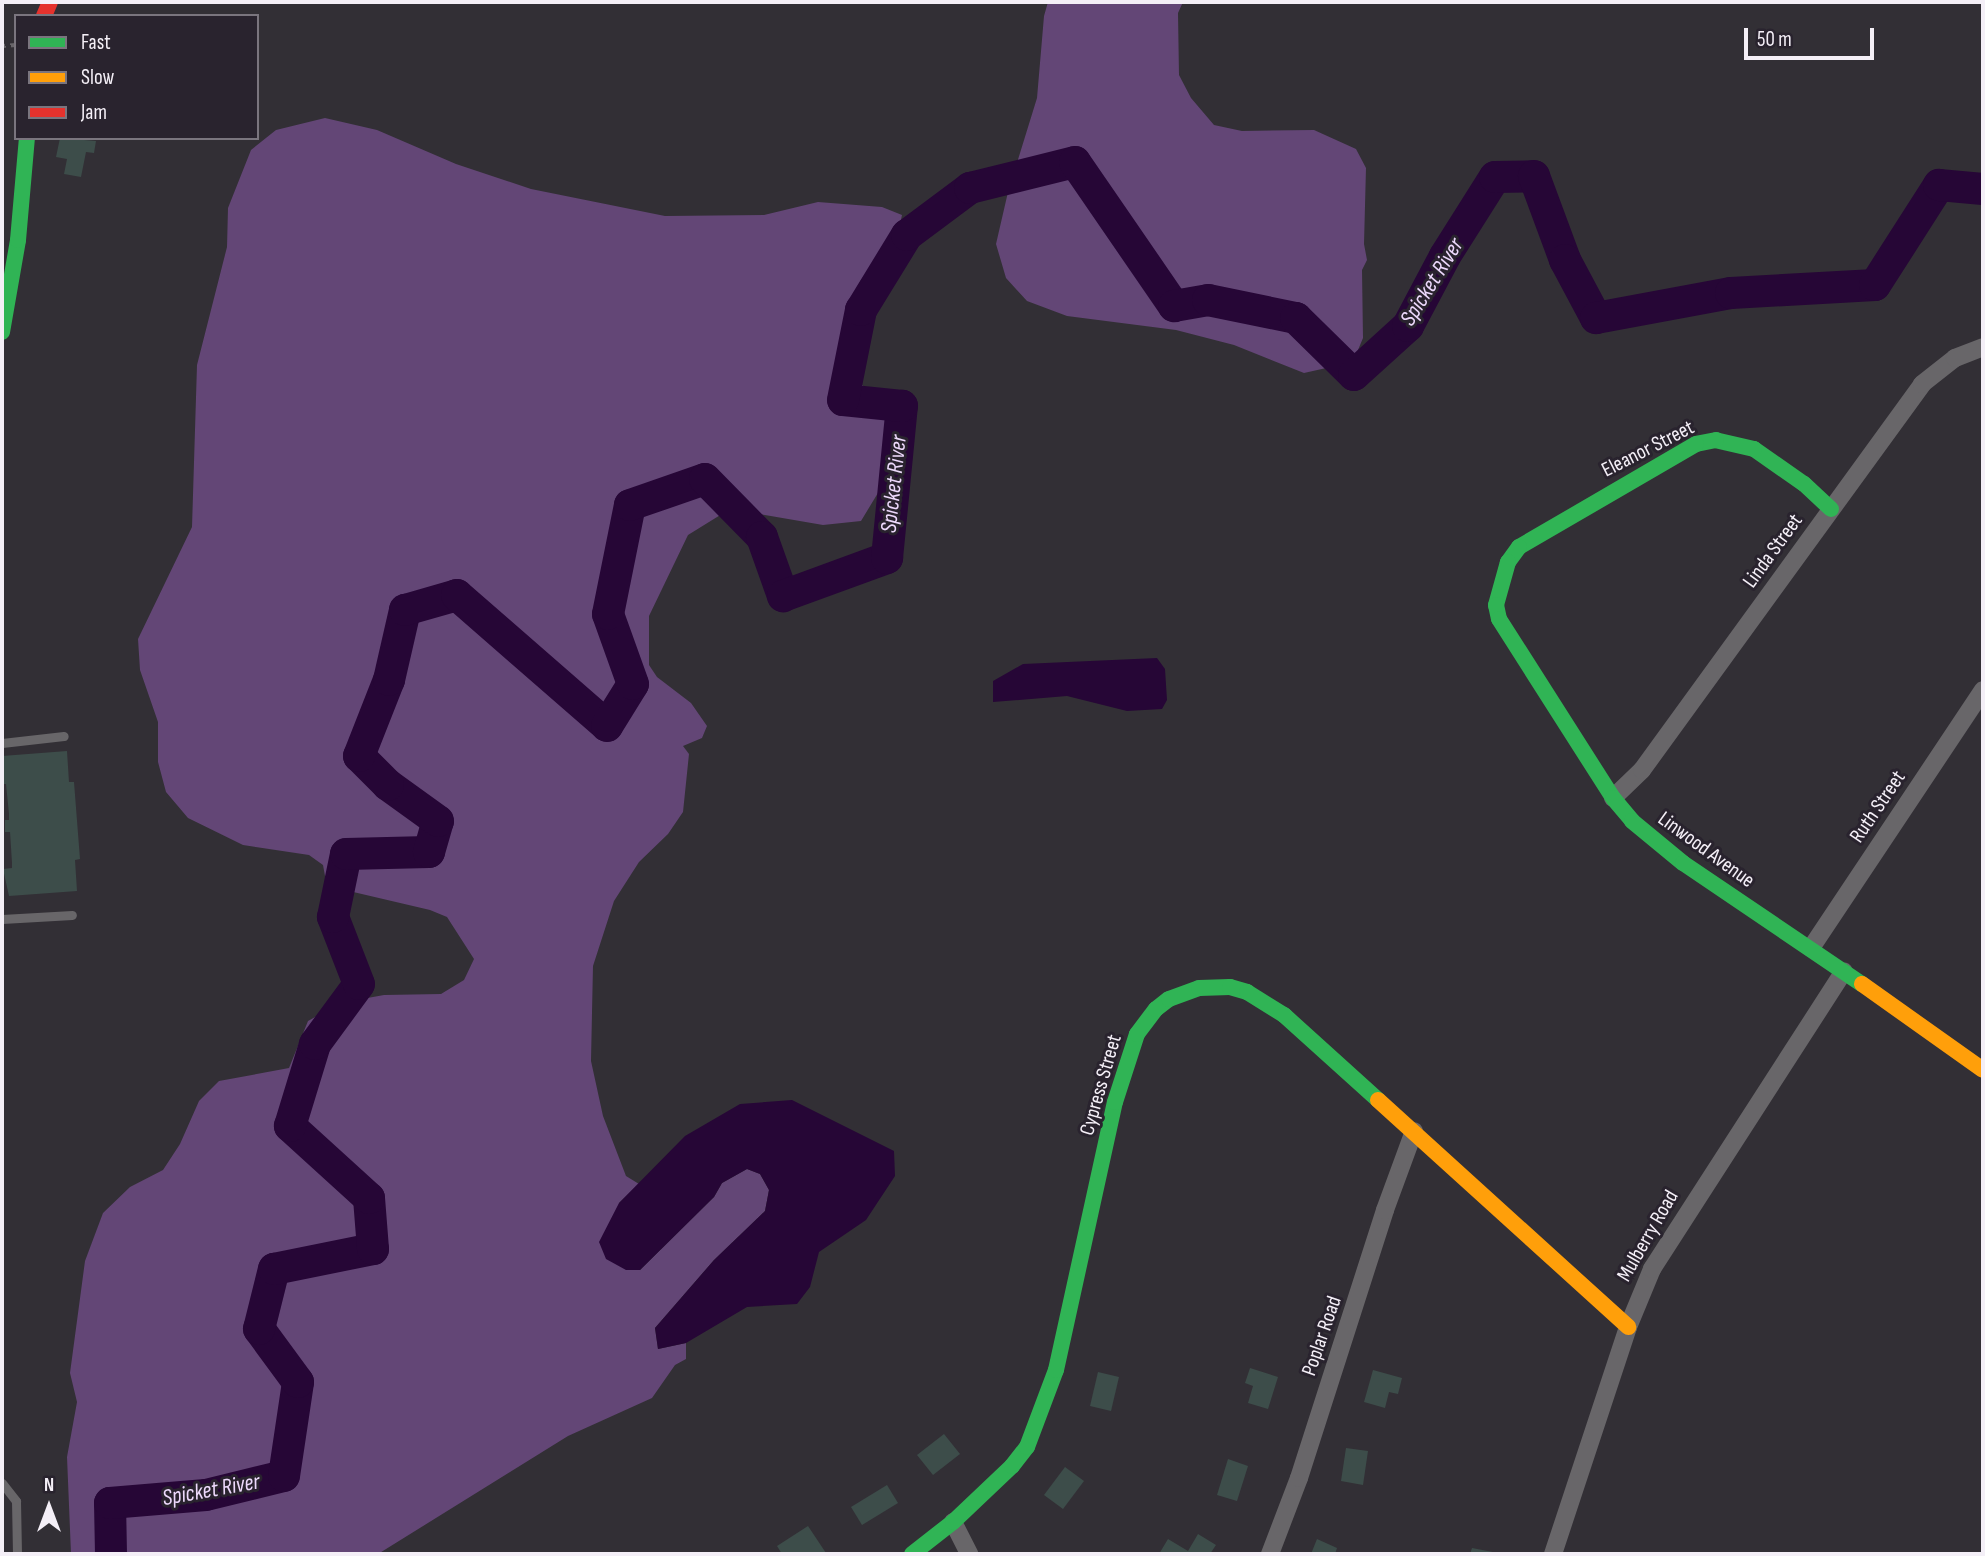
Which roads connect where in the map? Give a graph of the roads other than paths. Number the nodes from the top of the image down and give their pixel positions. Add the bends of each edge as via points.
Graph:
1 (27, 140) edge
2 (2, 332) edge
3 (1983, 347) edge
4 (1831, 509) junction
5 (1501, 584) joint
6 (1983, 690) edge
7 (64, 736) dead end
8 (2, 743) edge
9 (1613, 799) junction
10 (72, 915) dead end
11 (2, 919) edge
12 (1811, 948) junction
13 (1844, 971) junction
14 (1981, 1064) edge
15 (1415, 1131) junction
16 (1628, 1327) junction
17 (2, 1483) edge
18 (953, 1522) junction
19 (17, 1554) edge
20 (912, 1554) edge
21 (970, 1554) edge
22 (1270, 1554) edge
23 (1553, 1554) edge

1 - 2 street via 18,240
3 - 4 street, Linda Street via 1955,358 1922,384
4 - 5 street, Eleanor Street via 1754,449 1716,440 1696,444 1534,535 1508,562
4 - 9 street, Linda Street via 1642,770
5 - 9 street, Linwood Avenue via 1496,605 1499,620
6 - 12 street, Ruth Street
7 - 8 lane
9 - 12 street, Linwood Avenue via 1683,863
10 - 11 lane
12 - 13 street, Linwood Avenue
13 - 14 street, Linwood Avenue
13 - 16 street, Mulberry Road via 1672,1234
15 - 16 street, Cypress Street
15 - 18 street, Cypress Street via 1297,1025 1247,992 1230,987 1199,988 1156,1009 1137,1034 1124,1067 1056,1370 1039,1421 1012,1466
15 - 22 street, Poplar Road via 1385,1210 1287,1516
16 - 23 street, Mulberry Road
17 - 19 lane via 16,1501
18 - 20 street, Cypress Street
18 - 21 street

